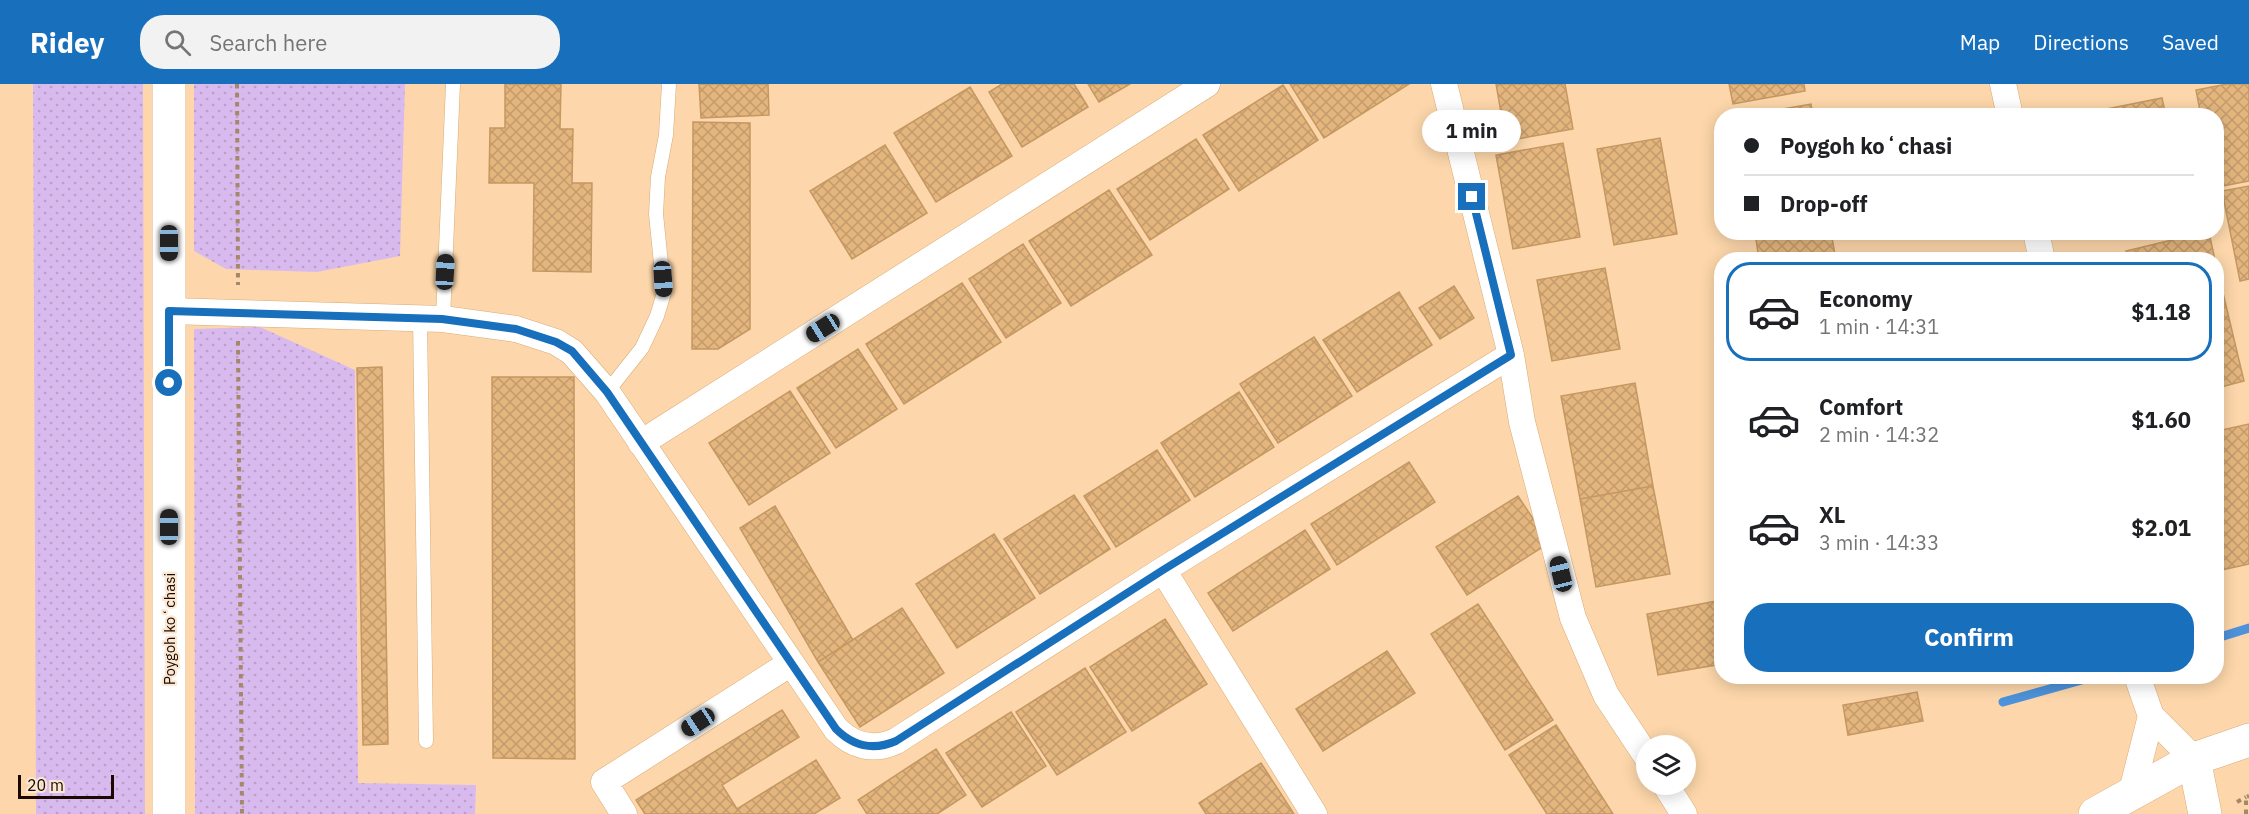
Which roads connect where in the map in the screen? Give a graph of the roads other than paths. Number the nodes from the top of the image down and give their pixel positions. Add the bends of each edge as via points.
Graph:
1 (169, 84) edge
2 (453, 84) edge
3 (669, 84) edge
4 (1207, 84) edge
5 (1444, 84) edge
6 (2003, 84) edge
7 (2008, 108) edge
8 (169, 311) junction
9 (431, 319) junction
10 (1511, 355) junction
11 (607, 392) junction
12 (641, 443) junction
13 (1163, 570) junction
14 (791, 663) junction
15 (2139, 684) edge
16 (2151, 716) junction
17 (1636, 740) edge
18 (2249, 740) edge
19 (426, 741) dead end
20 (2194, 759) junction
21 (1672, 795) edge
22 (2138, 804) edge
23 (170, 814) edge
24 (624, 814) edge
25 (1314, 814) edge
26 (1684, 814) edge
27 (2095, 814) edge
28 (2205, 814) edge

1 - 8 street, Poygoh koʻchasi
2 - 9 lane
3 - 11 lane via 656,214 664,293 642,348
4 - 12 street
5 - 10 street
6 - 7 street
8 - 9 street
8 - 23 street, Poygoh koʻchasi
9 - 11 street via 516,329 556,342 572,351
9 - 19 lane
10 - 13 street
10 - 17 street via 1522,422 1573,618 1606,695
11 - 12 street
12 - 14 street
13 - 14 street via 896,741 880,747 856,744 842,735
13 - 25 street
14 - 24 street via 604,782
15 - 16 street
16 - 20 street
16 - 22 street
18 - 20 street
20 - 22 street
20 - 28 street
21 - 26 street
22 - 27 street

